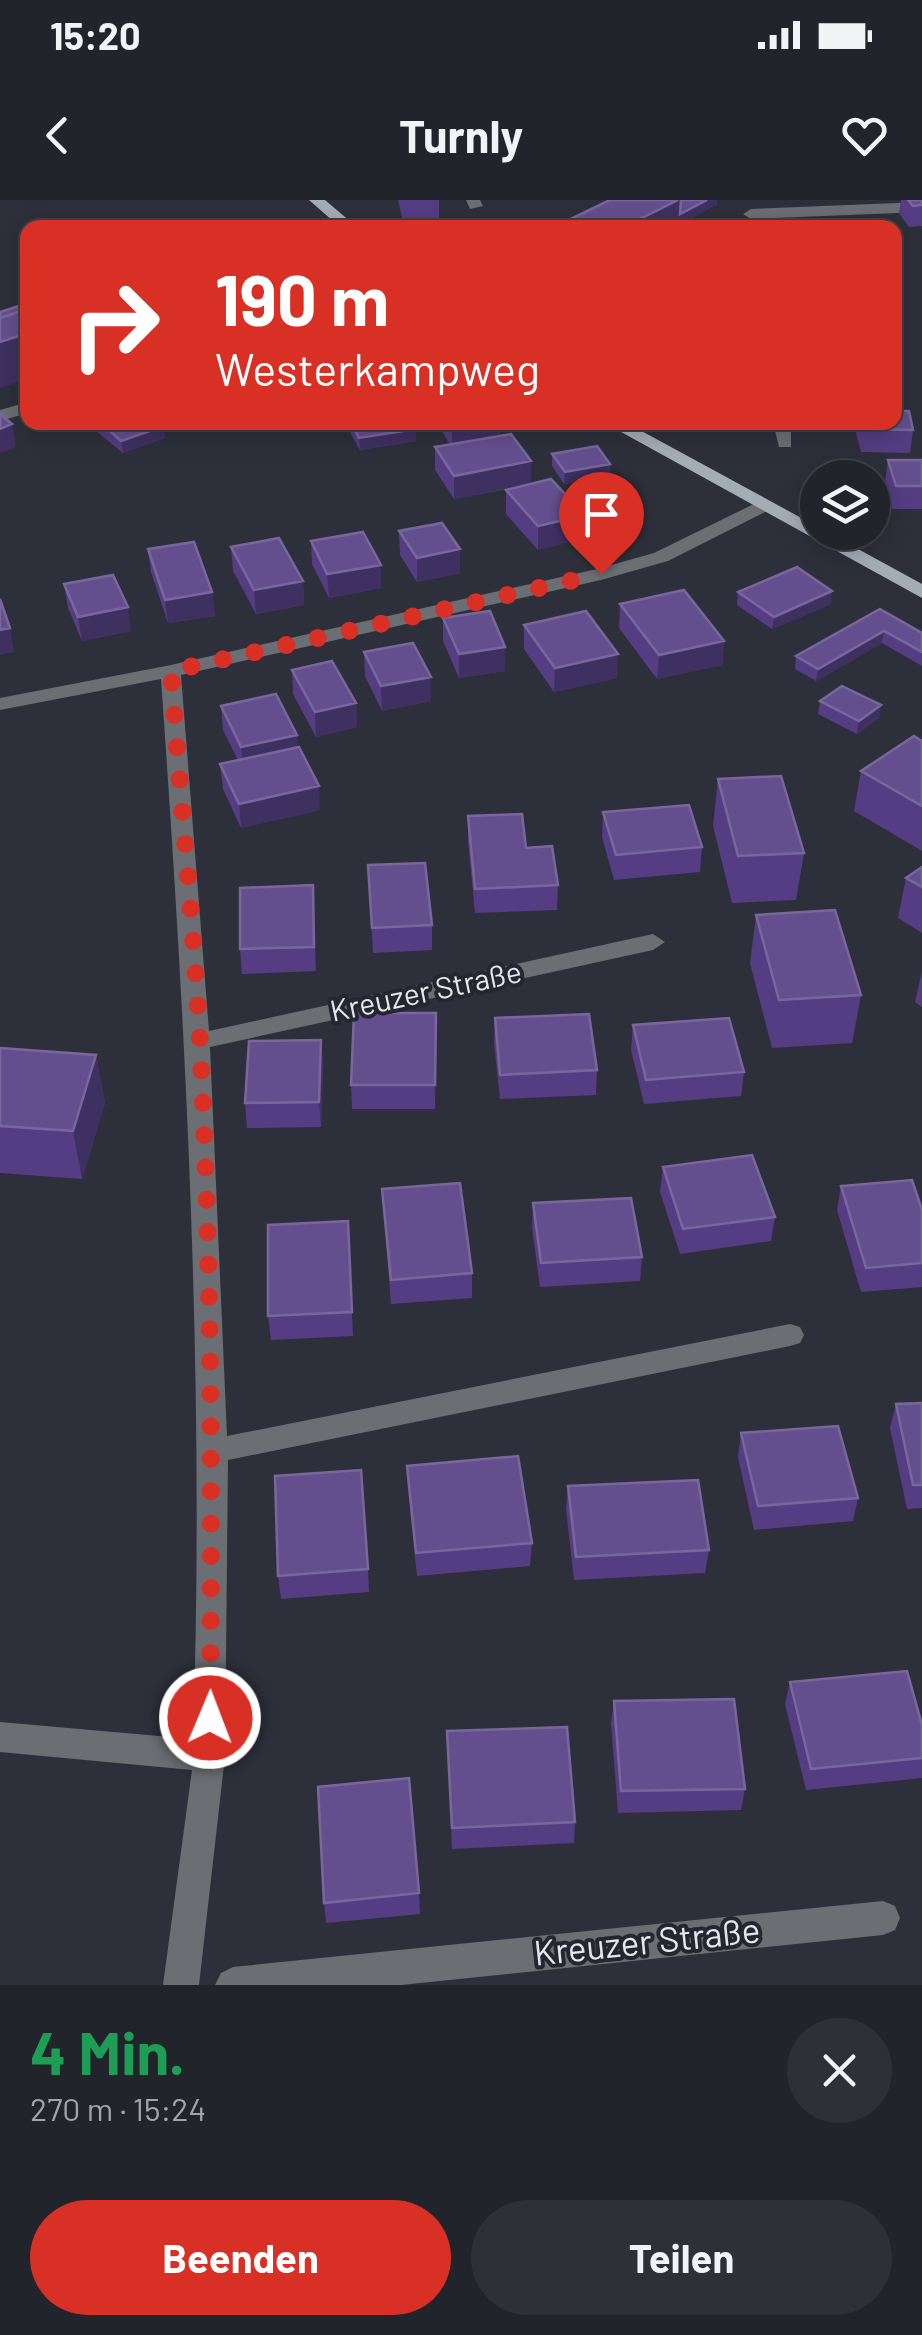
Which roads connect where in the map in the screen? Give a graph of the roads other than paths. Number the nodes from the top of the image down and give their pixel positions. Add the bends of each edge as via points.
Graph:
1 (316, 200) edge
2 (922, 207) edge
3 (751, 214) edge
4 (341, 220) edge
5 (625, 430) edge
6 (783, 430) edge
7 (785, 443) dead end
8 (762, 506) junction
9 (922, 592) edge
10 (171, 671) junction
11 (0, 704) edge
12 (653, 942) dead end
13 (200, 1041) junction
14 (790, 1335) dead end
15 (214, 1451) junction
16 (0, 1737) edge
17 (209, 1756) junction
18 (883, 1918) dead end
19 (181, 1985) edge
20 (232, 1985) edge

1 - 4 main road
2 - 3 street
5 - 8 main road
6 - 7 street
8 - 9 main road
8 - 10 street via 661,556 601,574
10 - 11 street
10 - 13 street
12 - 13 street, Kreuzer Straße
13 - 15 street
14 - 15 street
15 - 17 street
16 - 17 street
17 - 19 street
18 - 20 street, Kreuzer Straße

